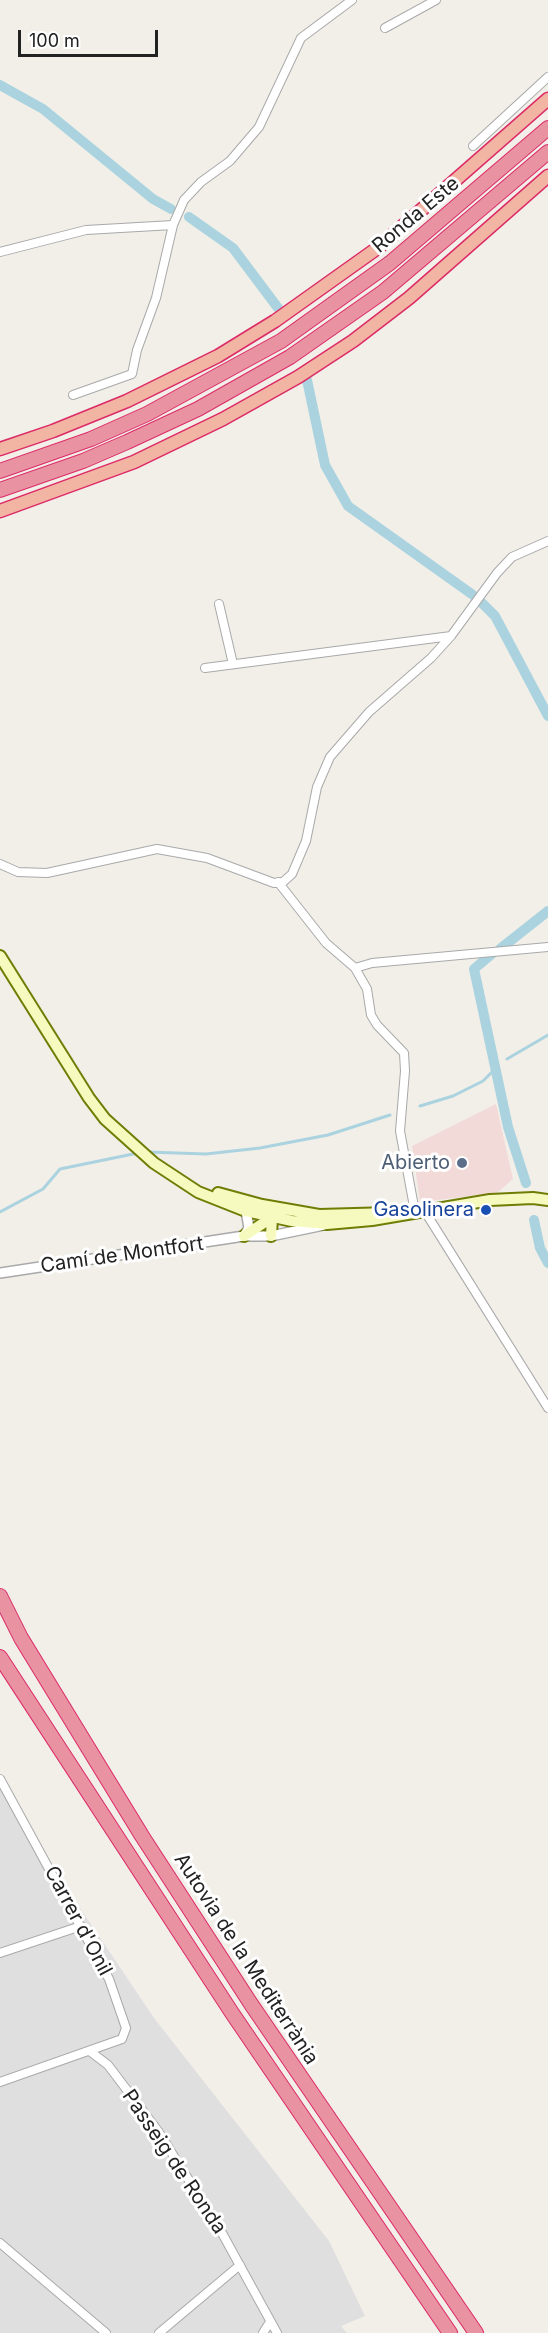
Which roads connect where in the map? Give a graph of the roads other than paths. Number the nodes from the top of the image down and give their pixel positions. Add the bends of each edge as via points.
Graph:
1 (352, 0) edge
2 (436, 0) edge
3 (385, 28) dead end
4 (548, 77) edge
5 (548, 99) edge
6 (548, 128) edge
7 (473, 146) dead end
8 (548, 152) edge
9 (548, 176) edge
10 (173, 225) junction
11 (0, 252) edge
12 (73, 394) dead end
13 (0, 449) edge
14 (0, 471) edge
15 (0, 490) edge
16 (0, 511) edge
17 (548, 541) edge
18 (219, 604) dead end
19 (451, 636) junction
20 (233, 664) junction
21 (205, 668) dead end
22 (0, 864) edge
23 (278, 882) junction
24 (548, 947) edge
25 (0, 956) edge
26 (355, 968) junction
27 (175, 1177) junction
28 (224, 1195) junction
29 (548, 1200) edge
30 (246, 1211) junction
31 (420, 1211) junction
32 (400, 1214) junction
33 (334, 1215) junction
34 (272, 1216) junction
35 (327, 1224) junction
36 (244, 1236) junction
37 (271, 1236) junction
38 (0, 1273) edge
39 (548, 1408) edge
40 (0, 1596) edge
41 (0, 1611) edge
42 (21, 1638) junction
43 (0, 1651) edge
44 (0, 1657) edge
45 (10, 1670) junction
46 (0, 1779) edge
47 (81, 1926) junction
48 (0, 1953) edge
49 (91, 2052) junction
50 (0, 2082) edge
51 (0, 2243) edge
52 (240, 2265) junction
53 (270, 2322) junction
54 (106, 2333) edge
55 (159, 2333) edge
56 (263, 2333) edge
57 (277, 2333) edge
58 (450, 2333) edge
59 (476, 2333) edge

1 - 10 street via 301,38 259,127 230,161 184,200
2 - 3 street
4 - 7 street
5 - 13 highway via 379,247 274,321 218,356 127,401
6 - 14 highway, Ronda Este via 390,263 305,326 147,414 91,439
8 - 15 highway, Ronda Este via 384,292 290,357 198,409 127,442
9 - 16 highway via 409,298 298,377 134,462
10 - 11 street via 86,230
10 - 12 street via 132,374
17 - 19 street via 512,557
18 - 20 street
19 - 20 street
19 - 23 street via 369,712 330,757 317,787 306,841 292,874
20 - 21 street
22 - 23 street via 18,872 47,873 157,849 207,858
23 - 26 street via 326,943
24 - 26 street via 372,963
25 - 27 main road via 89,1098 123,1138
26 - 31 street via 367,988 371,1015 404,1053 400,1131
27 - 28 main road
27 - 30 main road via 198,1192
28 - 33 main road via 294,1212
28 - 34 main road
29 - 31 main road via 490,1200
30 - 34 main road
30 - 36 street via 249,1228
31 - 32 main road
31 - 39 street
32 - 33 main road via 384,1211
32 - 35 main road
33 - 34 main road
34 - 35 main road
34 - 36 main road
34 - 37 main road
35 - 37 street, Camí de Montfort
36 - 37 street, Camí de Montfort
36 - 38 street, Camí de Montfort
40 - 42 highway, Autovia de la Mediterrània
41 - 42 highway
42 - 59 highway, Autovia de la Mediterrània via 251,2004
43 - 45 highway
44 - 45 highway, Autovia de la Mediterrània
45 - 58 highway, Autovia de la Mediterrània via 238,2023
46 - 47 street, Carrer d'Onil
47 - 48 street
47 - 49 street, Carrer d'Onil via 109,1979 126,2028 122,2038
49 - 50 street
49 - 52 street, Passeig de Ronda via 108,2065 159,2131
51 - 54 street
52 - 53 street, Passeig de Ronda
52 - 55 street
53 - 56 street
53 - 57 street, Passeig de Ronda

